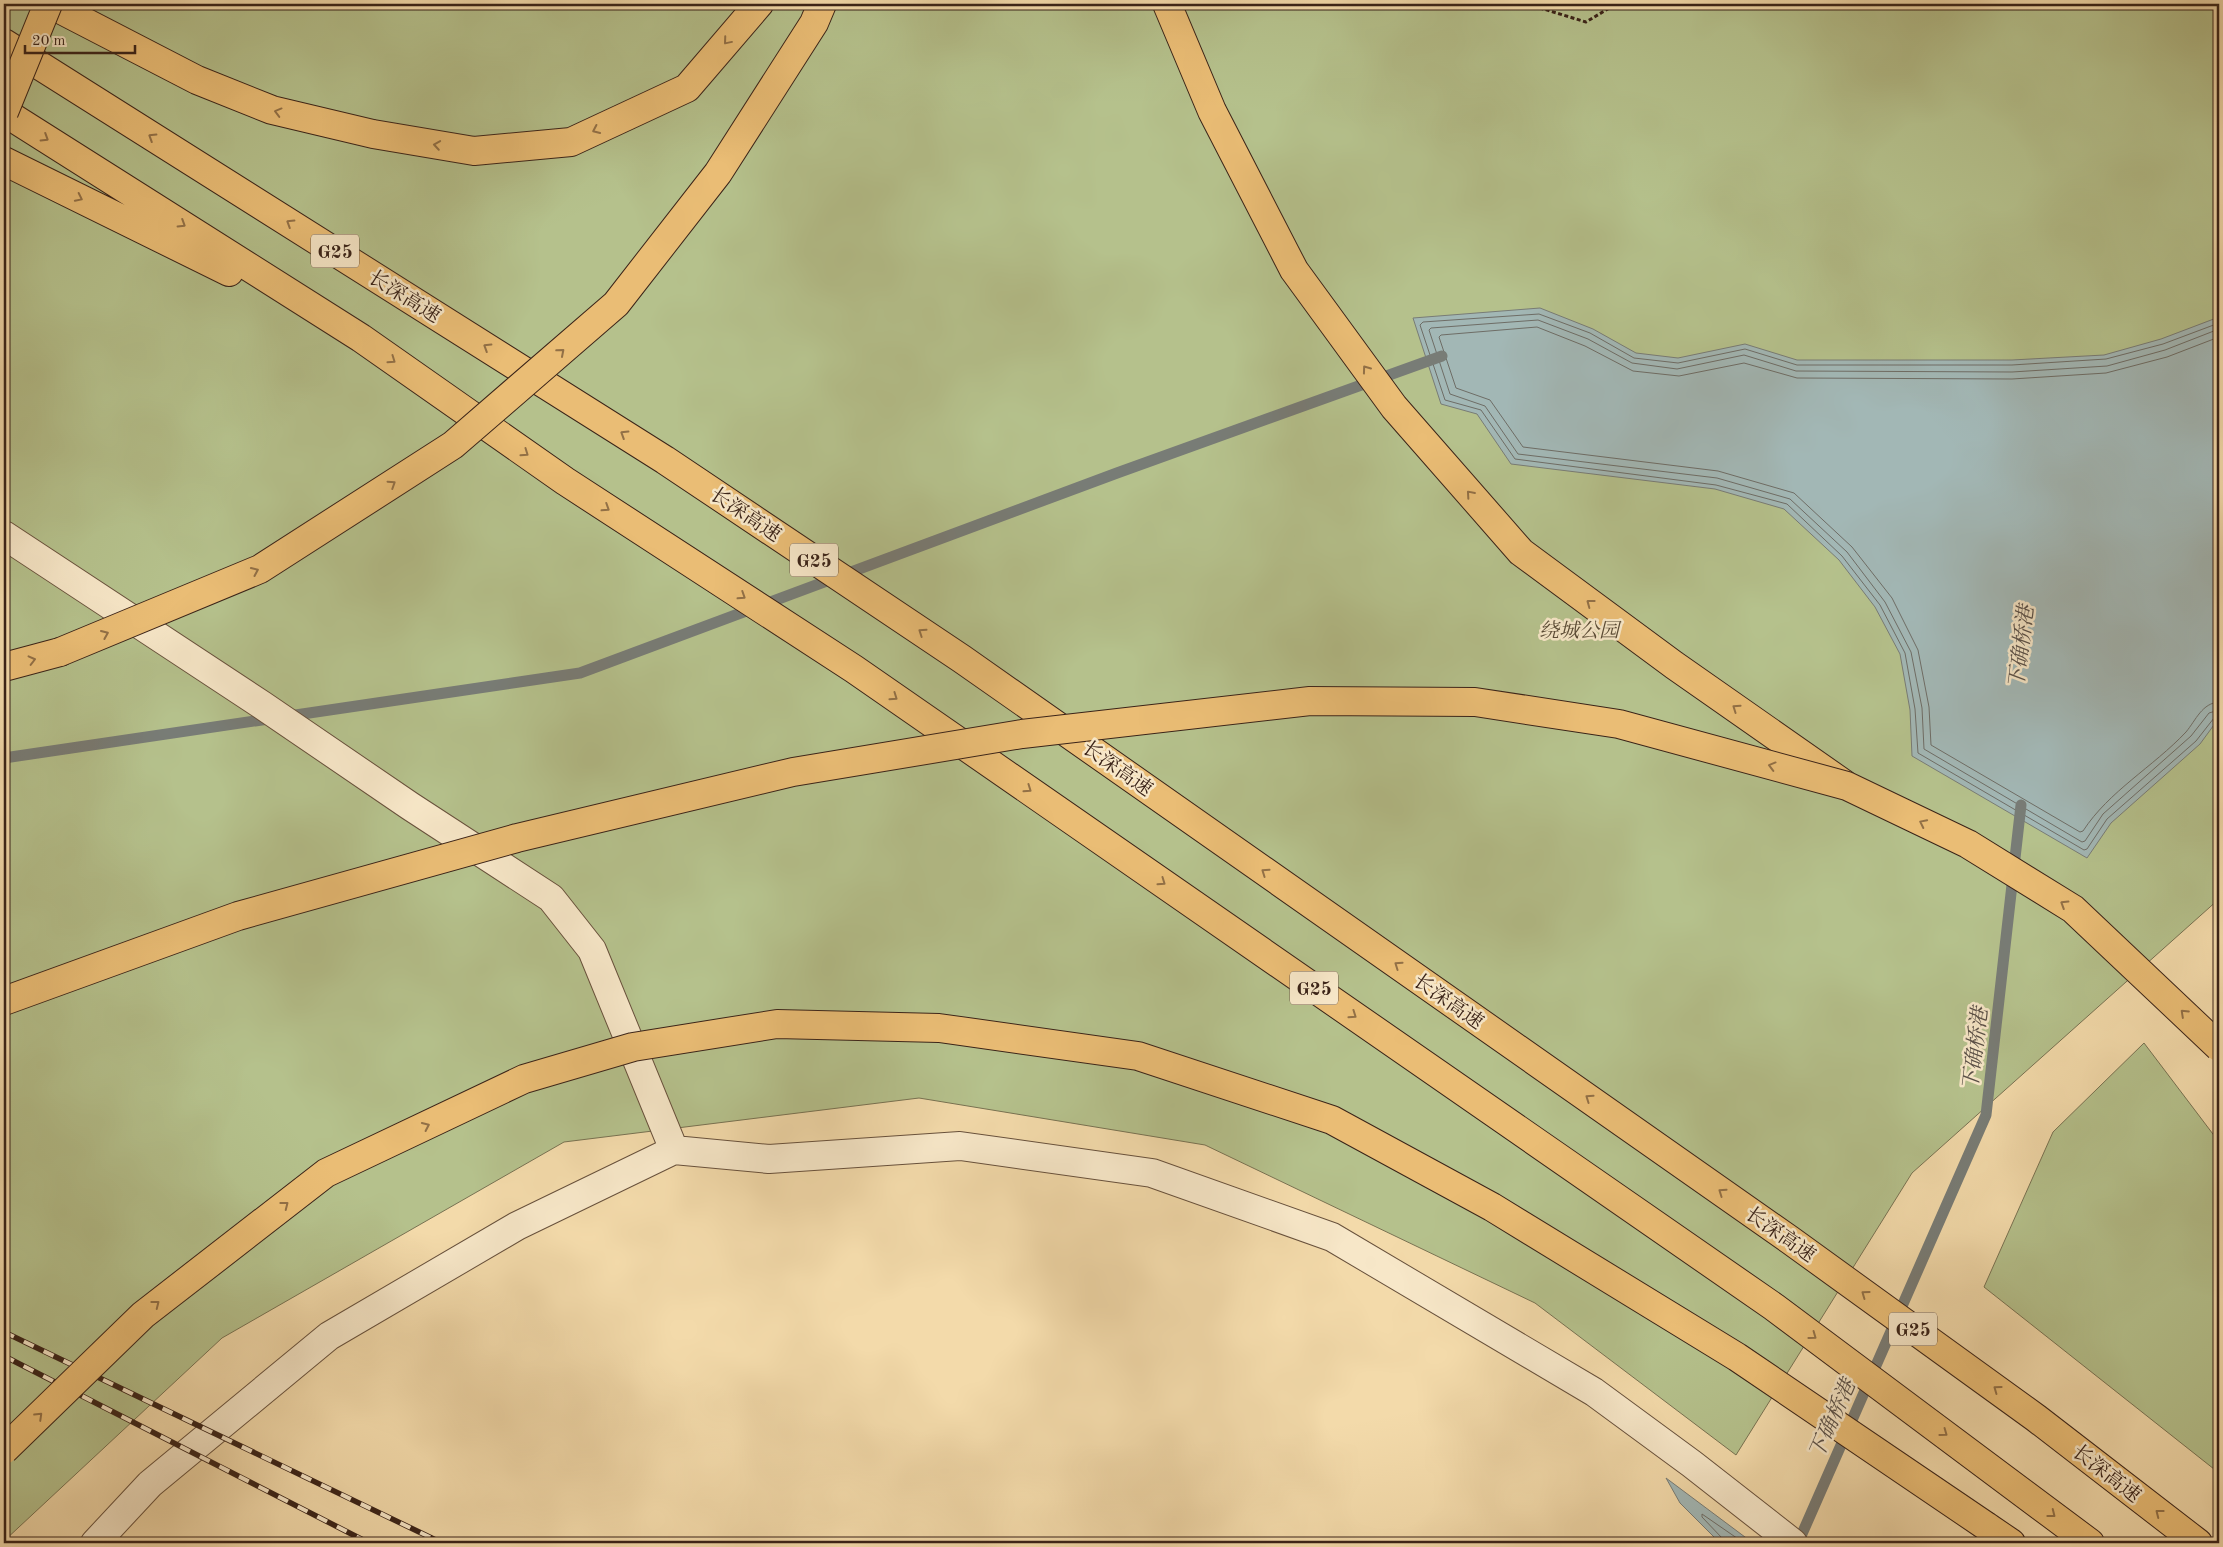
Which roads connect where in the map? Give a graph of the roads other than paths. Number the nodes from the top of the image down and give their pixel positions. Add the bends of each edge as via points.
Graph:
1 (49, 4) edge
2 (759, 4) edge
3 (822, 4) edge
4 (1167, 4) edge
5 (4, 43) edge
6 (4, 112) edge
7 (4, 161) edge
8 (361, 338) junction
9 (4, 535) edge
10 (4, 667) edge
11 (1847, 786) junction
12 (4, 1001) edge
13 (2219, 1047) edge
14 (674, 1150) junction
15 (4, 1450) edge
16 (94, 1543) edge
17 (1793, 1543) edge
18 (2010, 1543) edge
19 (2090, 1543) edge
20 (2198, 1543) edge

2 -> 1 highway via 687,88 571,142 474,151 372,134 272,110 197,80
1 - 6 highway, bridge
10 -> 3 highway, bridge via 60,652 260,569 453,445 616,304 718,173 814,23
11 -> 4 highway via 1674,665 1522,552 1394,407 1294,270 1212,111
20 -> 5 highway, 长深高速 / G25 via 2036,1418 1790,1240 962,660 666,460
6 -> 8 highway, G25
7 -> 8 highway
8 -> 19 highway, G25 via 565,482 854,669 1774,1307
9 - 14 street via 552,898 592,950
11 -> 12 highway, bridge via 1619,724 1474,702 1310,701 1022,734 793,772 517,838 238,916
13 -> 11 highway, bridge via 2073,909 1968,844
14 - 16 street via 517,1226 329,1336 150,1484
14 - 17 street via 769,1159 960,1146 1152,1173 1332,1237 1594,1392
15 -> 18 highway, bridge via 142,1315 326,1173 524,1079 633,1047 777,1024 939,1028 1138,1056 1332,1120 1492,1207 1737,1357

